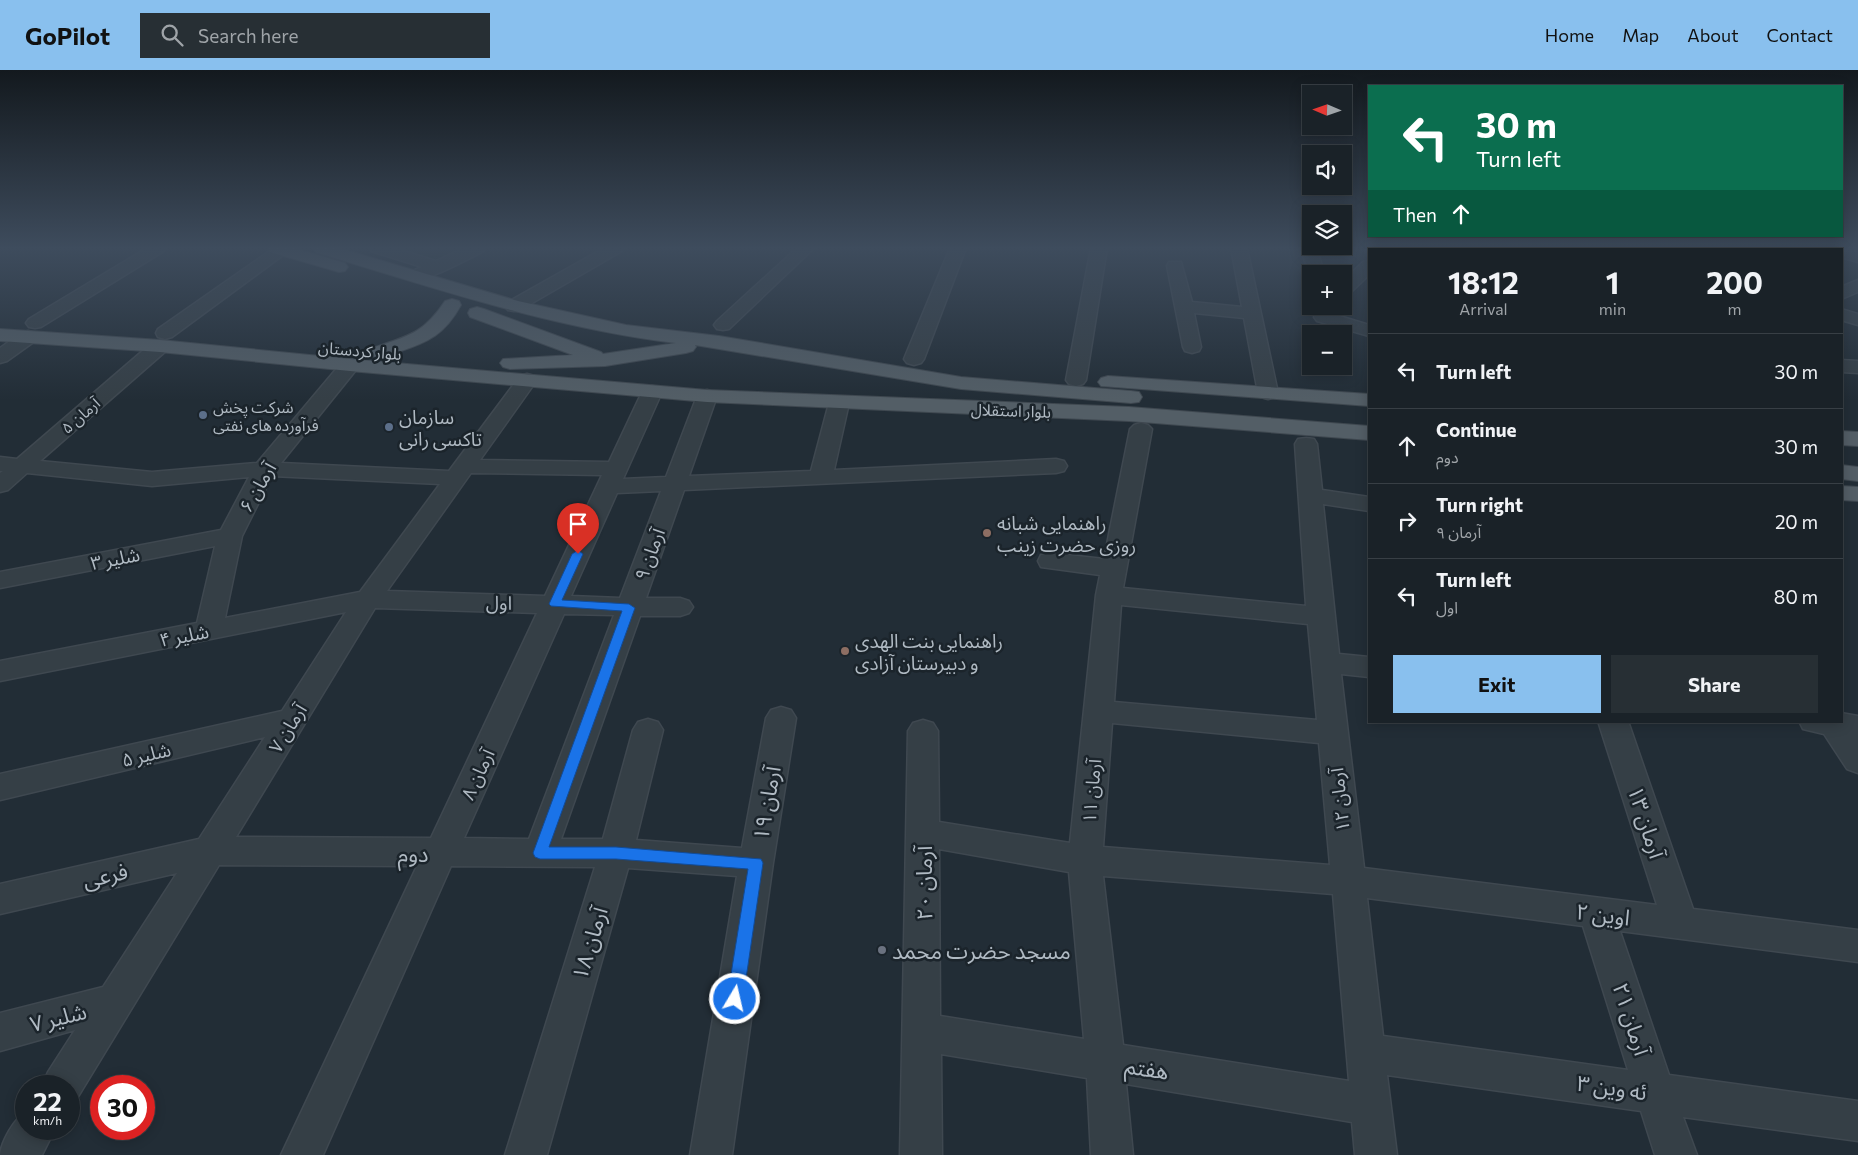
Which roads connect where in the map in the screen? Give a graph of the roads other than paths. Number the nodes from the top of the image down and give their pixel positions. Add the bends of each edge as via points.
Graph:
1 (80, 299) edge
2 (216, 299) edge
3 (434, 299) edge
4 (490, 299) edge
5 (527, 299) edge
6 (755, 299) edge
7 (938, 299) edge
8 (1090, 299) edge
9 (1182, 299) edge
10 (1249, 299) edge
11 (452, 305) junction
12 (514, 306) junction
13 (1184, 307) junction
14 (1252, 313) junction
15 (1332, 315) edge
16 (1843, 315) edge
17 (1858, 320) edge
18 (0, 321) edge
19 (32, 330) junction
20 (1368, 331) edge
21 (721, 333) junction
22 (0, 335) edge
23 (548, 338) junction
24 (163, 340) junction
25 (1192, 347) dead end
26 (379, 352) junction
27 (0, 357) edge
28 (914, 359) junction
29 (605, 360) junction
30 (350, 365) junction
31 (1843, 366) edge
32 (1858, 367) edge
33 (523, 372) junction
34 (1076, 380) junction
35 (652, 392) junction
36 (1268, 393) junction
37 (707, 396) junction
38 (1368, 400) edge
39 (839, 403) junction
40 (996, 410) junction
41 (1368, 416) edge
42 (1141, 430) junction
43 (1368, 433) edge
44 (1843, 438) edge
45 (1858, 439) edge
46 (1306, 444) junction
47 (1368, 450) edge
48 (1843, 455) edge
49 (1858, 456) edge
50 (10, 465) edge
51 (1056, 466) dead end
52 (264, 469) junction
53 (460, 472) junction
54 (1843, 475) edge
55 (821, 477) junction
56 (612, 478) junction
57 (676, 484) junction
58 (0, 485) edge
59 (1854, 490) edge
60 (1312, 496) junction
61 (1368, 504) edge
62 (230, 536) junction
63 (1050, 561) dead end
64 (0, 580) edge
65 (1112, 581) junction
66 (368, 599) junction
67 (555, 604) junction
68 (680, 607) dead end
69 (629, 608) junction
70 (1319, 616) junction
71 (210, 630) junction
72 (1326, 662) junction
73 (1368, 667) edge
74 (0, 672) edge
75 (1098, 711) junction
76 (781, 718) dead end
77 (292, 720) junction
78 (1614, 723) edge
79 (1834, 723) edge
80 (648, 730) dead end
81 (923, 731) dead end
82 (1332, 732) junction
83 (1858, 761) edge
84 (0, 787) edge
85 (923, 833) junction
86 (210, 851) junction
87 (440, 853) junction
88 (540, 853) junction
89 (616, 853) junction
90 (1085, 860) junction
91 (756, 863) junction
92 (1348, 881) junction
93 (0, 899) edge
94 (1596, 913) junction
95 (1680, 923) junction
96 (1858, 946) edge
97 (115, 1002) junction
98 (0, 1032) edge
99 (922, 1032) junction
100 (1366, 1053) junction
101 (1105, 1061) junction
102 (69, 1075) edge
103 (1657, 1093) junction
104 (1372, 1105) junction
105 (1858, 1121) edge
106 (28, 1140) edge
107 (19, 1155) edge
108 (302, 1155) edge
109 (526, 1155) edge
110 (711, 1155) edge
111 (921, 1155) edge
112 (1112, 1155) edge
113 (1376, 1155) edge
114 (1676, 1155) edge

1 - 19 street
2 - 24 street, آرمان ۵
3 - 11 main road
4 - 12 main road
5 - 12 street
6 - 21 street
7 - 28 street
8 - 34 street
9 - 13 street
10 - 14 street
11 - 23 main road
11 - 26 main road via 446,319 435,329
12 - 21 main road
13 - 14 street
13 - 25 street
14 - 36 street
15 - 20 street
16 - 17 street
18 - 19 main road, بلوار کردستان
19 - 22 main road, بلوار کردستان
19 - 24 main road, بلوار کردستان
19 - 27 street
21 - 28 main road
21 - 29 main road, بلوار کردستان
21 - 41 main road, بلوار استقلال via 961,383
23 - 29 main road
23 - 33 main road
24 - 26 main road, بلوار کردستان
24 - 30 main road, بلوار کردستان
24 - 50 street, آرمان ۵
26 - 33 main road, بلوار کردستان
28 - 34 main road via 994,372
29 - 33 main road, بلوار کردستان
29 - 35 main road
30 - 33 main road, بلوار کردستان
30 - 52 street, آرمان ۶
31 - 32 street
33 - 35 main road, بلوار کردستان
33 - 53 street, آرمان ۷
34 - 36 main road
35 - 37 main road, بلوار استقلال
35 - 56 street, آرمان ۸
36 - 38 main road
37 - 39 main road, بلوار استقلال
37 - 57 street, آرمان ۹
39 - 40 main road, بلوار استقلال
39 - 55 street
40 - 42 main road via 1067,423
40 - 43 main road, بلوار استقلال via 1129,414
42 - 46 main road
42 - 65 street, آرمان ۱۱
44 - 45 main road
46 - 47 main road
46 - 60 street, آرمان ۱۲
48 - 49 main road
50 - 52 street via 152,479
50 - 58 street, آرمان ۵
51 - 55 street
52 - 53 street
52 - 62 street, آرمان ۶
53 - 56 street
53 - 66 street, آرمان ۷
54 - 59 main road
55 - 57 street
56 - 57 street
56 - 67 street, آرمان ۸
57 - 69 street, آرمان ۹
60 - 61 street
60 - 70 street, آرمان ۱۲
62 - 64 street, شلیر ۳
62 - 71 street, آرمان ۶
63 - 65 street
65 - 70 street
65 - 75 street, آرمان ۱۱
66 - 67 street, اول
66 - 71 street, شلیر ۴
66 - 77 street, آرمان ۷
67 - 69 street, اول
67 - 87 street, آرمان ۸
68 - 69 street, اول
69 - 88 street, آرمان ۹
70 - 72 street, آرمان ۱۲
71 - 74 street, شلیر ۴
72 - 73 street
72 - 82 street, آرمان ۱۲
75 - 82 street
75 - 90 street, آرمان ۱۱
76 - 91 street, آرمان ۱۹
77 - 84 street, شلیر ۵
77 - 86 street, آرمان ۷
78 - 95 street, آرمان ۱۳
79 - 83 street
80 - 89 street, آرمان ۱۸
81 - 85 street, آرمان ۲۰
82 - 92 street, آرمان ۱۲
85 - 90 street, اوین ۲
85 - 99 street, آرمان ۲۰
86 - 87 street, دوم
86 - 93 street, فرعی
86 - 97 street, آرمان ۷
87 - 88 street, دوم
87 - 108 street, آرمان ۸
88 - 89 street, دوم
89 - 91 street, دوم
89 - 109 street, آرمان ۱۸
90 - 92 street, اوین ۲
90 - 101 street, آرمان ۱۱
91 - 110 street, آرمان ۱۹
92 - 94 street, اوین ۲
92 - 100 street, آرمان ۱۲
94 - 95 street, اوین ۲
94 - 103 street, آرمان ۲۱
95 - 96 street, اوین ۲
97 - 98 street, شلیر ۷
97 - 102 street, آرمان ۷
99 - 101 street, هفتم
99 - 111 street, آرمان ۲۰
100 - 103 street, ئه وین ۳
100 - 104 street, آرمان ۱۲
101 - 104 street, هفتم
101 - 112 street, آرمان ۱۱
103 - 105 street, ئه وین ۳
103 - 114 street, آرمان ۲۱
104 - 113 street, آرمان ۱۲
106 - 107 street

